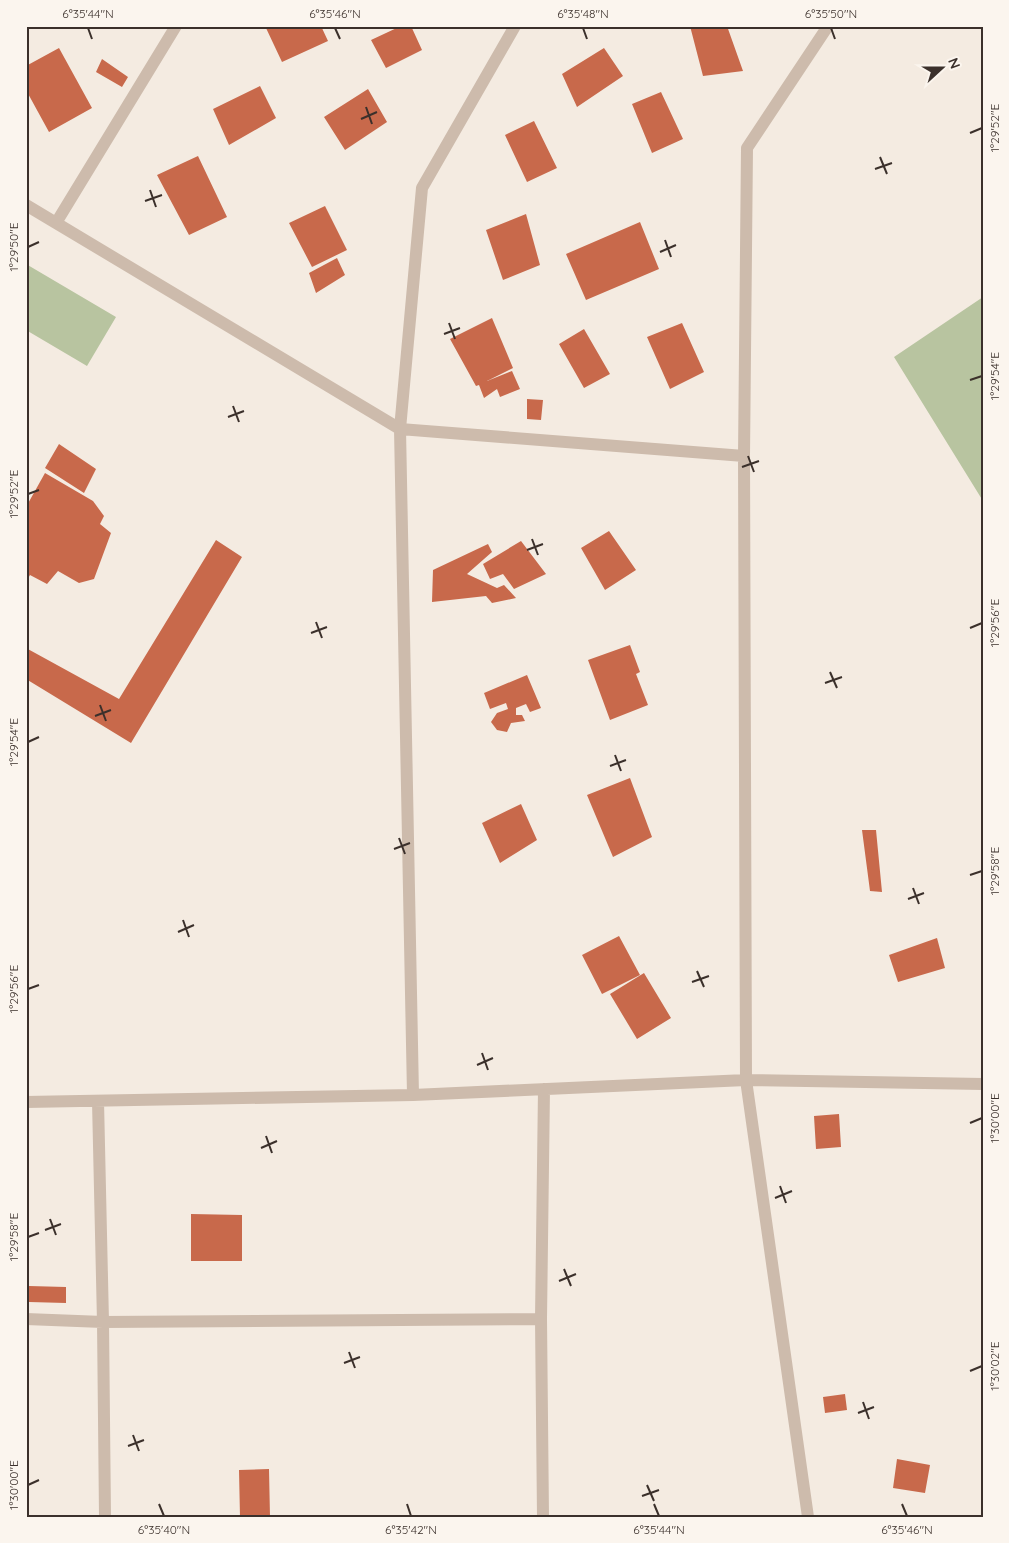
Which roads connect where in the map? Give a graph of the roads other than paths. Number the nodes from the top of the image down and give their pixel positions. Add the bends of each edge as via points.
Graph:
1 (176, 26) edge
2 (515, 26) edge
3 (828, 26) edge
4 (26, 204) edge
5 (56, 223) junction
6 (400, 429) junction
7 (744, 456) junction
8 (746, 1080) junction
9 (983, 1084) edge
10 (544, 1089) junction
11 (414, 1095) junction
12 (98, 1101) junction
13 (26, 1102) edge
14 (26, 1319) edge
15 (541, 1319) junction
16 (104, 1322) junction
17 (105, 1517) edge
18 (543, 1517) edge
19 (808, 1517) edge

1 - 5 street
2 - 6 street via 422,188
3 - 7 street via 747,148
4 - 5 street
5 - 6 street
6 - 7 street
6 - 11 street
7 - 8 street
8 - 9 street
8 - 10 street
8 - 19 street
10 - 11 street
10 - 15 street
11 - 12 street
12 - 13 street
12 - 16 street
14 - 16 street
15 - 16 street
15 - 18 street
16 - 17 street

